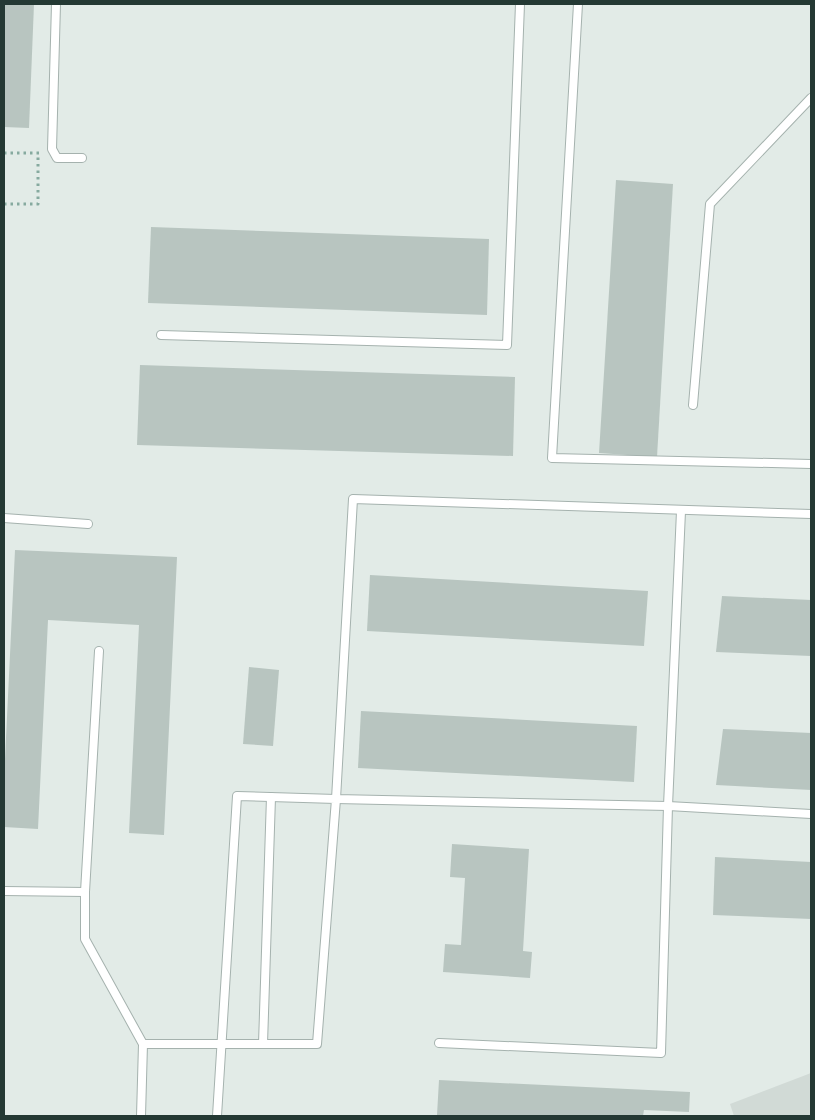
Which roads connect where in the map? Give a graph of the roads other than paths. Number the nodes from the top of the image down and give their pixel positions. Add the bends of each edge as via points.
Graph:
1 (56, 4) edge
2 (520, 4) edge
3 (578, 4) edge
4 (811, 98) edge
5 (82, 158) dead end
6 (162, 335) dead end
7 (693, 405) dead end
8 (811, 464) edge
9 (681, 511) junction
10 (811, 514) edge
11 (4, 518) edge
12 (88, 524) dead end
13 (99, 650) dead end
14 (271, 796) junction
15 (336, 798) junction
16 (668, 806) junction
17 (811, 814) edge
18 (4, 891) edge
19 (85, 892) junction
20 (439, 1043) dead end
21 (143, 1044) junction
22 (222, 1044) junction
23 (263, 1044) junction
24 (141, 1116) edge
25 (217, 1116) edge

1 - 5 lane via 52,149 57,158
2 - 6 lane via 507,345
3 - 8 lane via 552,458
4 - 7 lane via 710,204
9 - 10 lane
9 - 15 lane via 353,499
9 - 16 lane
11 - 12 lane
13 - 19 lane
14 - 15 lane
14 - 22 lane via 237,796
14 - 23 lane
15 - 16 lane
15 - 23 lane via 317,1044
16 - 17 lane
16 - 20 lane via 662,1053
18 - 19 lane
19 - 21 lane via 85,939
21 - 22 lane
21 - 24 lane
22 - 23 lane
22 - 25 lane

